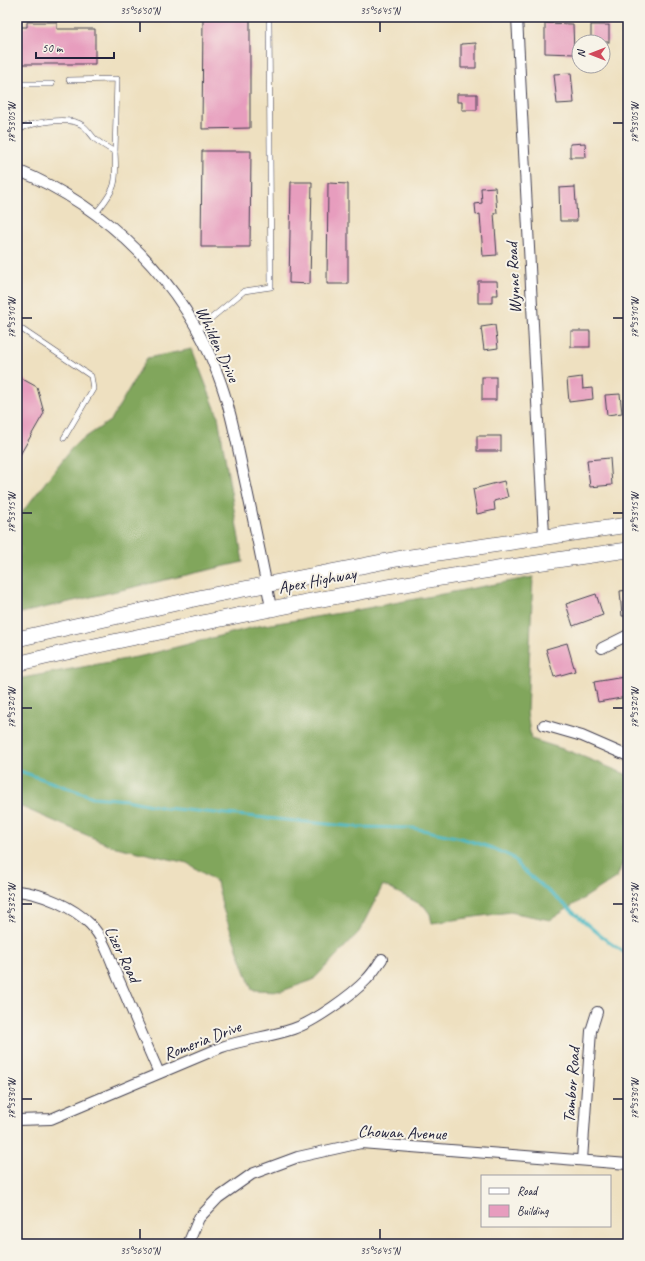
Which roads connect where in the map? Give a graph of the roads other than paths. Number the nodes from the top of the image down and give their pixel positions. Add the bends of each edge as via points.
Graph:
1 (517, 17) edge
2 (269, 22) dead end
3 (69, 80) dead end
4 (17, 84) edge
5 (52, 84) dead end
6 (17, 131) edge
7 (115, 152) junction
8 (17, 170) edge
9 (95, 214) junction
10 (17, 326) edge
11 (197, 330) junction
12 (64, 438) dead end
13 (628, 525) edge
14 (544, 536) junction
15 (628, 550) edge
16 (266, 584) junction
17 (271, 608) junction
18 (628, 635) edge
19 (17, 639) edge
20 (602, 648) dead end
21 (17, 664) edge
22 (544, 725) dead end
23 (628, 756) edge
24 (17, 891) edge
25 (382, 959) dead end
26 (597, 1012) dead end
27 (159, 1073) junction
28 (17, 1120) edge
29 (582, 1160) junction
30 (628, 1164) edge
31 (188, 1244) edge

1 - 14 street, Wynne Road
2 - 11 lane via 271,287 244,291
3 - 7 lane via 117,79
4 - 5 lane
6 - 7 lane via 25,126 66,120 82,125 102,145
7 - 9 lane via 117,180 108,198
8 - 9 street, Whilden Drive via 57,189
9 - 11 street, Whilden Drive via 128,240 150,263 182,305
10 - 12 lane via 91,376 93,389
11 - 16 street, Whilden Drive via 218,375 231,417
13 - 14 main road, Apex Highway
14 - 16 main road, Apex Highway via 397,559
15 - 17 main road, Apex Highway via 459,574
16 - 17 street, Whilden Drive
16 - 19 main road, Apex Highway
17 - 21 main road, Apex Highway
18 - 20 street
22 - 23 street via 582,736
24 - 27 street, Lizer Road via 51,900 76,912 91,925 101,941
25 - 27 street, Romeria Drive via 367,979 306,1024 292,1030 242,1040
26 - 29 street, Tambor Road via 591,1031
27 - 28 street, Romeria Drive via 51,1119
29 - 30 street, Chowan Avenue
29 - 31 street, Chowan Avenue via 361,1143 298,1156 252,1174 218,1198 199,1218

